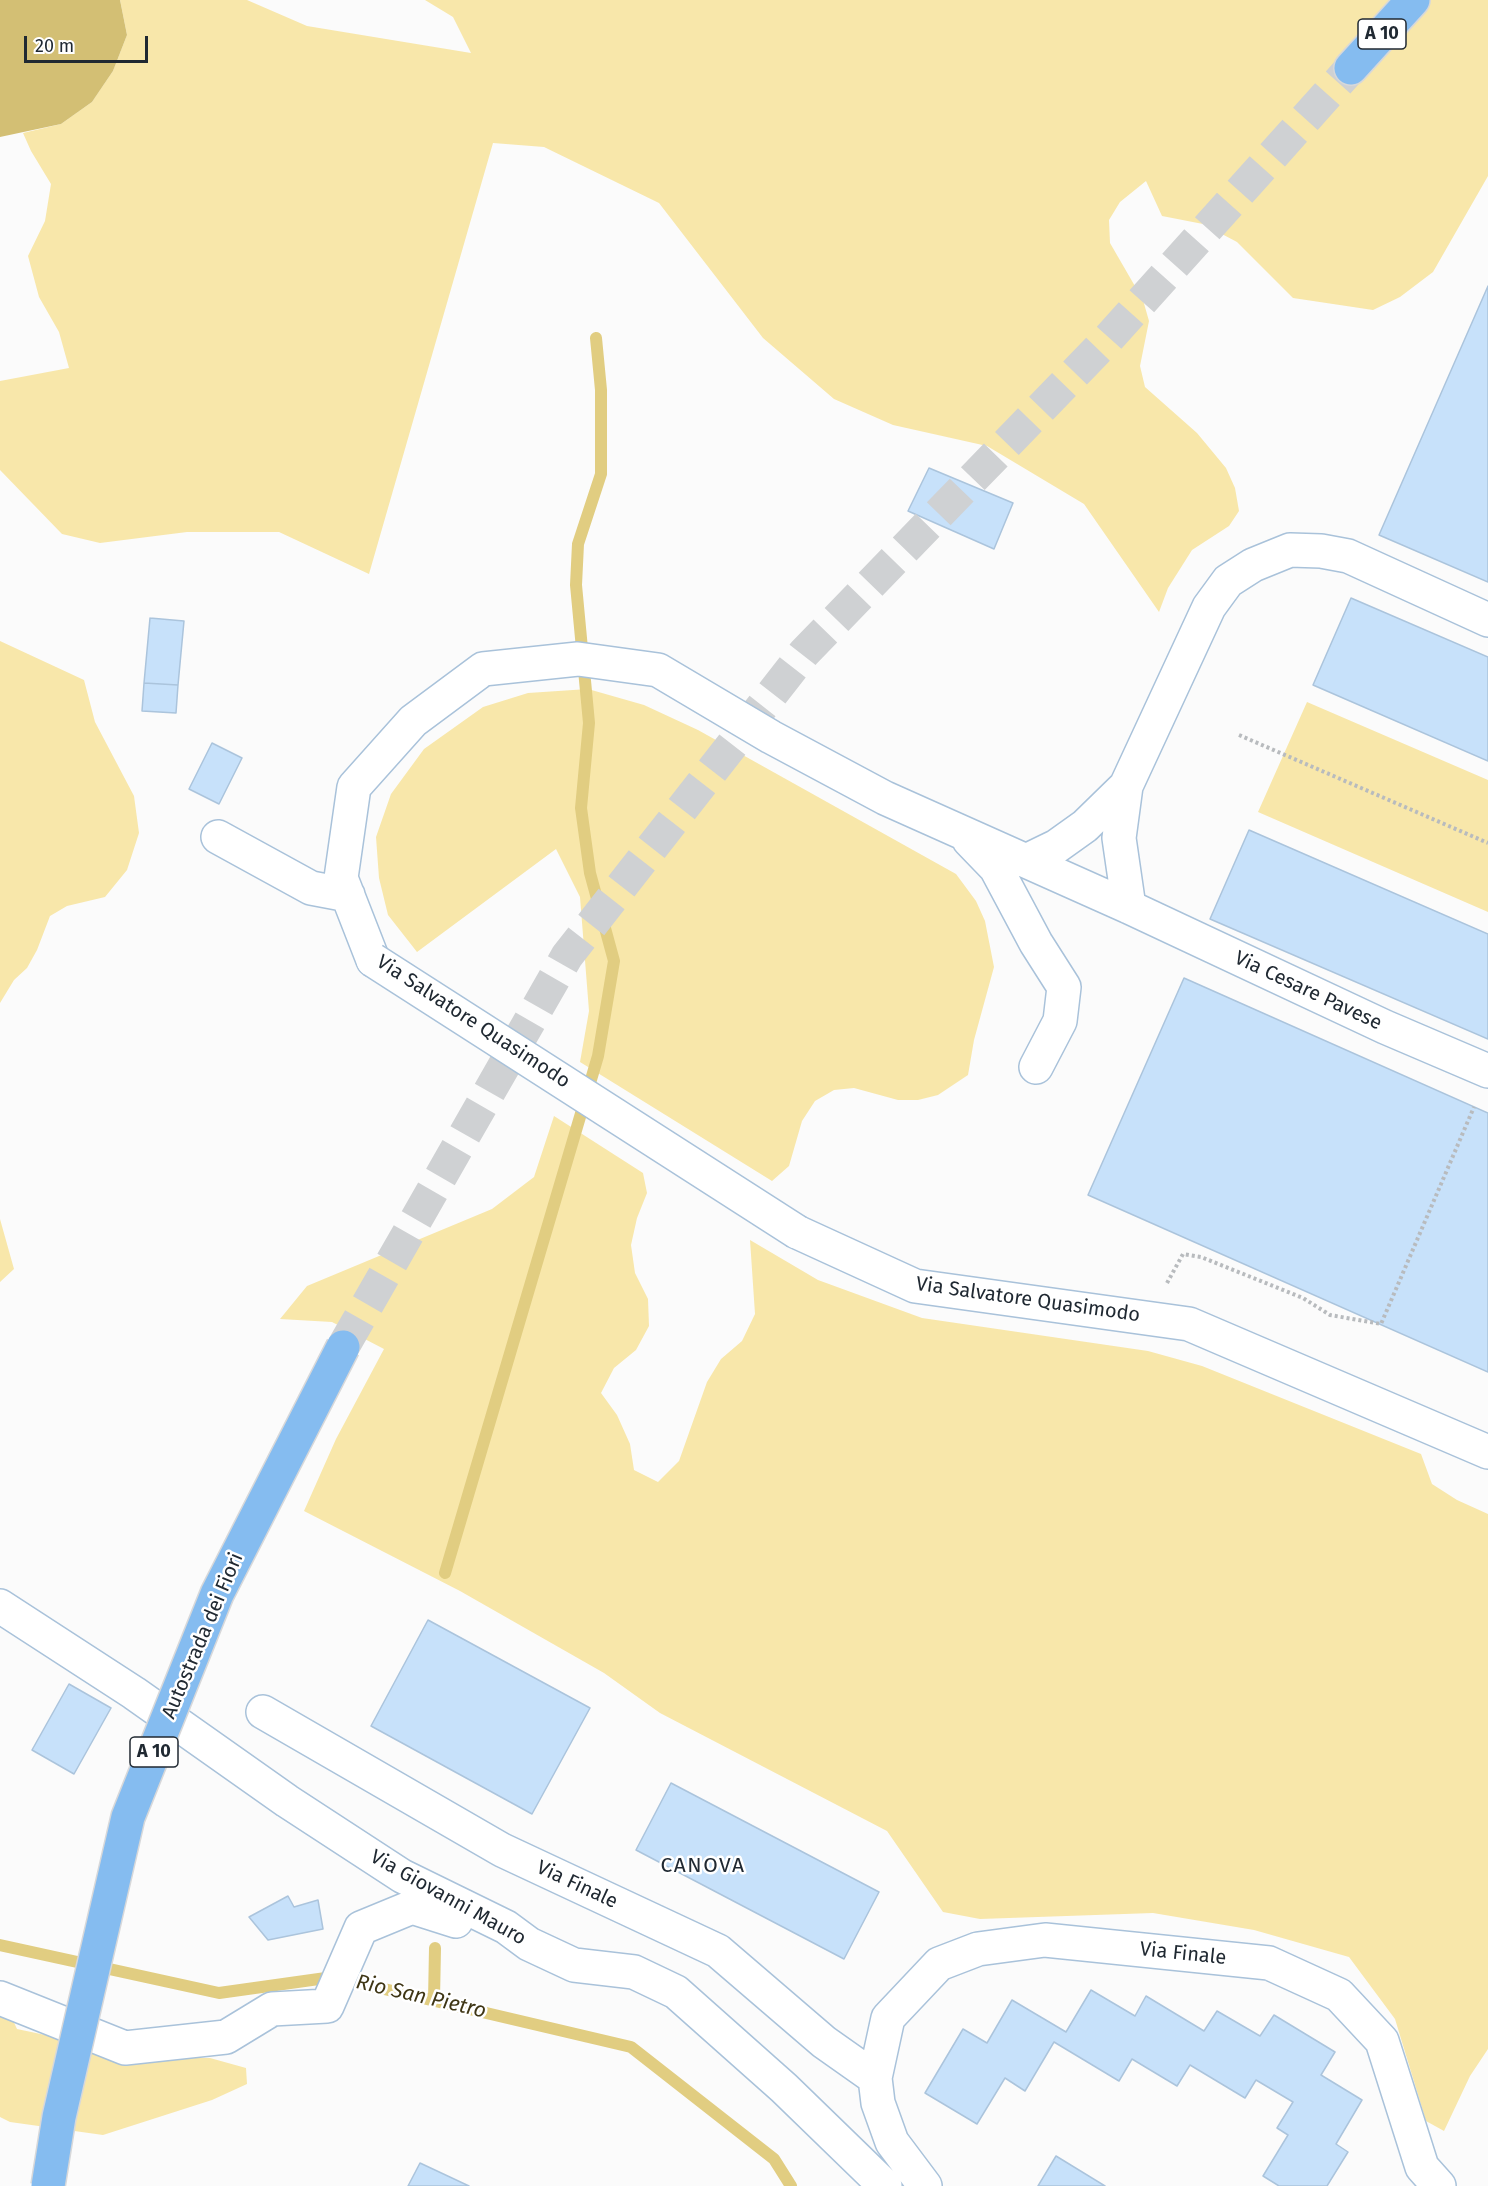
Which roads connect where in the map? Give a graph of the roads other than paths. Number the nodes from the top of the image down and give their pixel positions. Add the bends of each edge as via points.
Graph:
1 (1413, 0) edge
2 (1351, 68) tunnel mouth
3 (1488, 620) edge
4 (1126, 786) junction
5 (962, 832) junction
6 (218, 837) dead end
7 (1026, 861) junction
8 (348, 895) junction
9 (1129, 907) junction
10 (1036, 1067) dead end
11 (1488, 1071) edge
12 (343, 1347) tunnel mouth
13 (1488, 1452) edge
14 (0, 1606) edge
15 (263, 1712) dead end
16 (529, 1944) junction
17 (0, 1998) edge
18 (875, 2078) junction
19 (883, 2185) edge
20 (48, 2186) edge
21 (925, 2186) edge
22 (1439, 2186) edge

1 - 2 highway, A 10
3 - 4 street via 1348,556 1290,550 1253,565 1228,581 1209,607
4 - 7 street via 1085,826
4 - 9 street via 1119,838
5 - 7 street, Via Salvatore Quasimodo
5 - 8 street, Via Salvatore Quasimodo via 885,798 658,670 578,659 483,669 413,721 354,787 341,878
5 - 10 street via 996,868 1064,987 1060,1021
6 - 8 street via 311,888
7 - 9 street, Via Cesare Pavese
8 - 13 street, Via Salvatore Quasimodo, bridge via 373,960 797,1232 915,1286 1189,1324
9 - 11 street, Via Cesare Pavese
12 - 20 highway, Autostrada dei Fiori / A 10, bridge via 217,1594 129,1817 59,2117
14 - 16 street, Via Giovanni Mauro via 402,1876 506,1928
15 - 18 street, Via Finale via 502,1850 718,1951 824,2042
16 - 17 street via 498,1939 412,1907 361,1928 327,2006 272,2009 226,2037 125,2048
16 - 19 street, Via Giovanni Mauro via 574,1965 634,1972 676,1992 784,2088
18 - 21 street, Via Finale via 878,2103 892,2142
18 - 22 street, Via Finale via 888,2018 939,1964 978,1949 1044,1940 1269,1963 1339,1995 1382,2041 1422,2167

